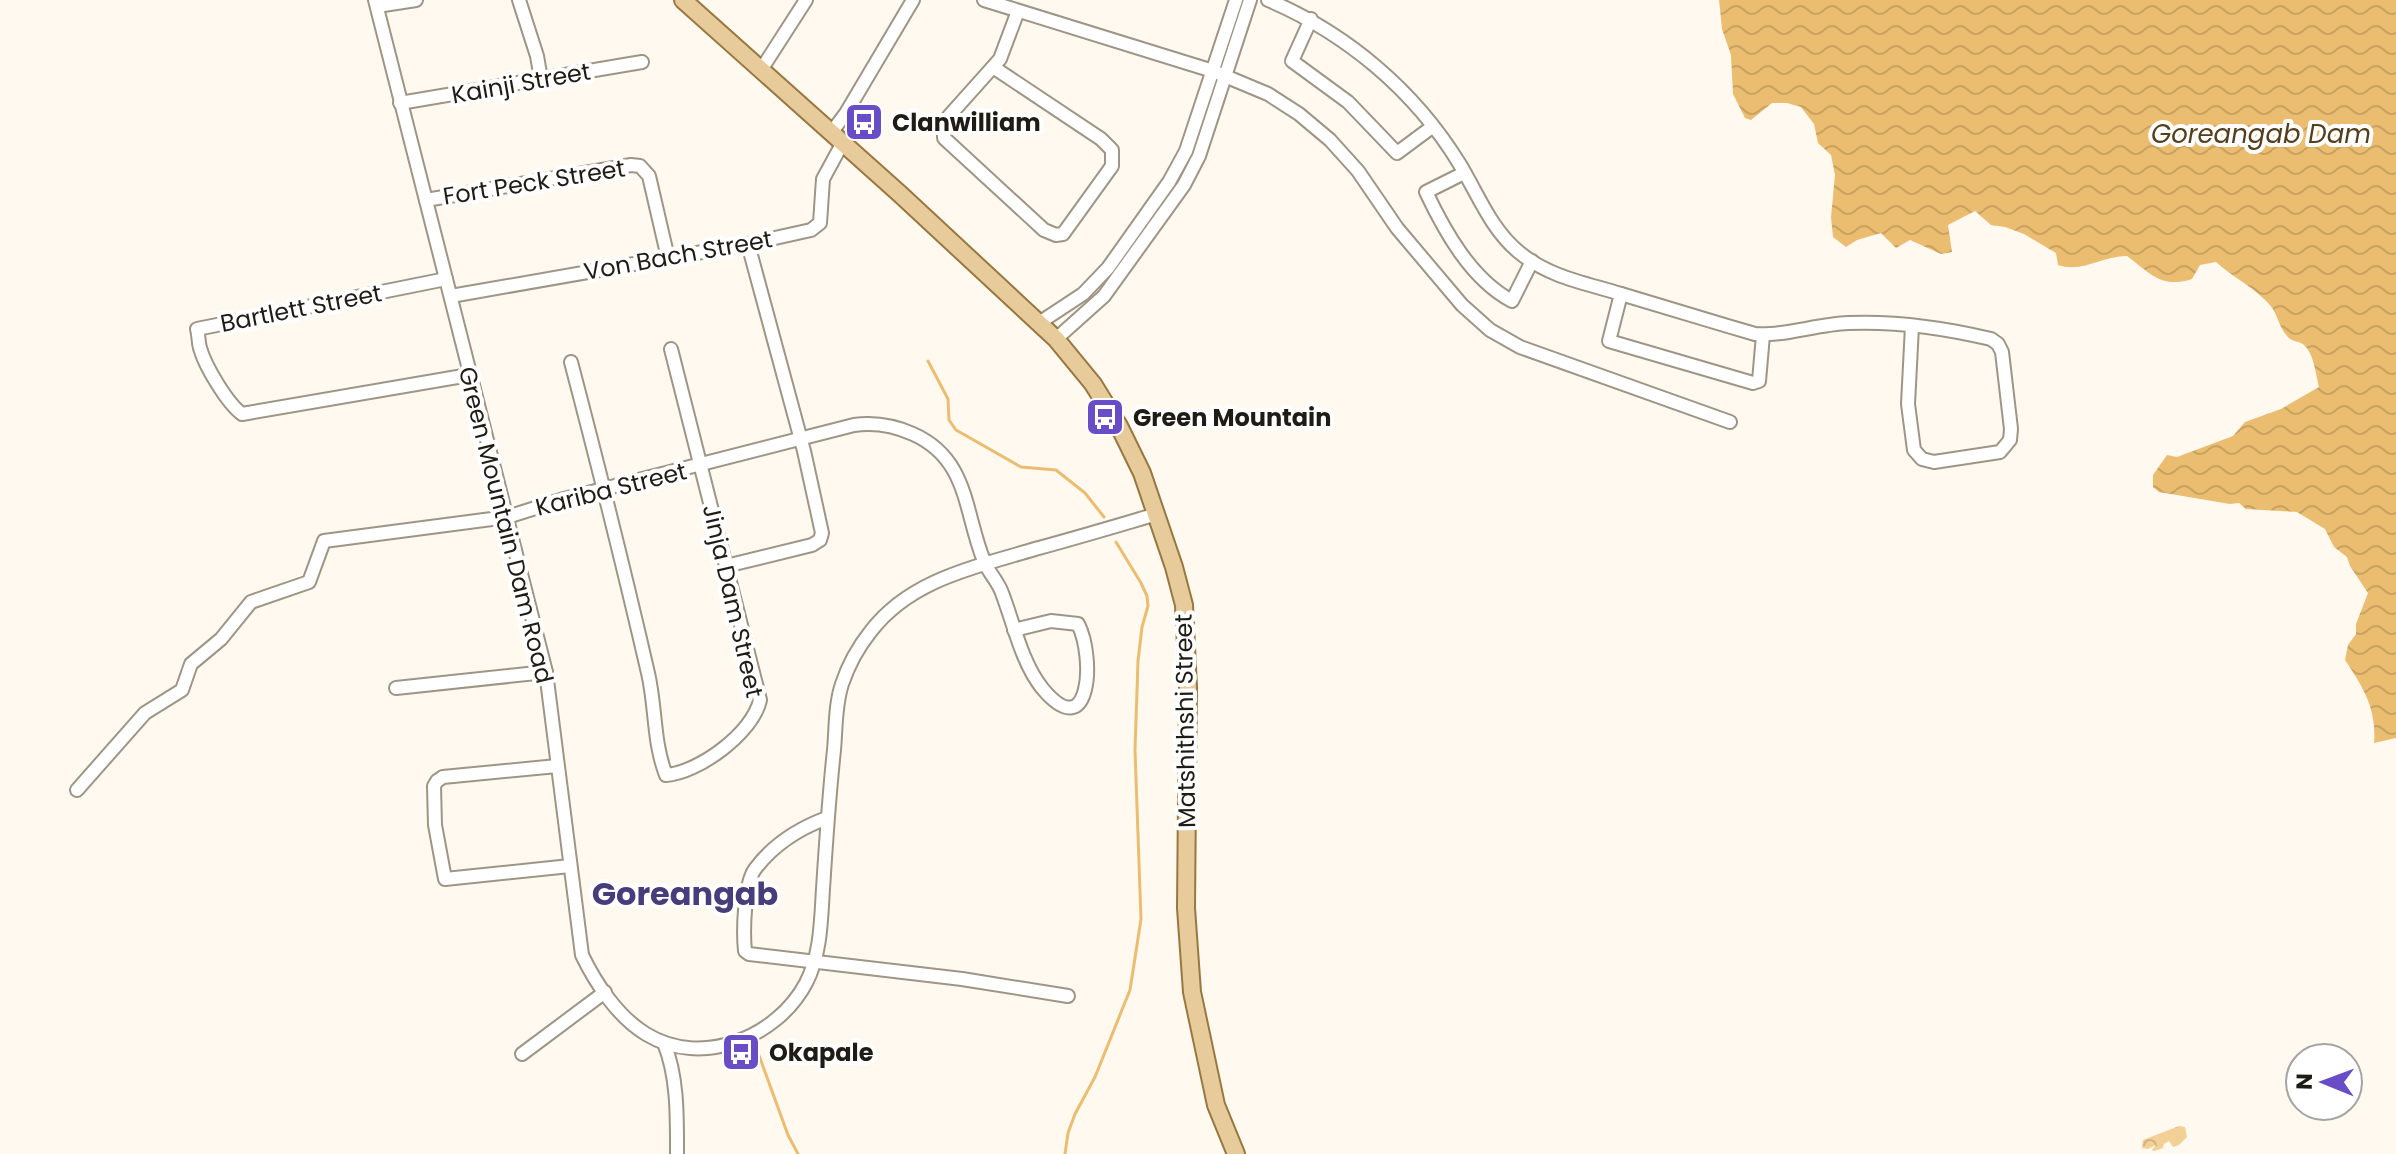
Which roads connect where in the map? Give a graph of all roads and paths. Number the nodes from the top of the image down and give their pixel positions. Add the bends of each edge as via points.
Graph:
1 (416, 0) edge
2 (519, 0) edge
3 (683, 0) edge
4 (806, 0) edge
5 (913, 0) edge
6 (984, 0) edge
7 (1236, 0) edge
8 (1250, 0) edge
9 (1268, 0) edge
10 (376, 3) edge
11 (1018, 11) junction
12 (1311, 19) junction
13 (642, 62) dead end
14 (993, 67) junction
15 (761, 70) junction
16 (1213, 71) junction
17 (1226, 75) junction
18 (541, 79) junction
19 (400, 103) junction
20 (1432, 127) junction
21 (836, 138) junction
22 (1464, 173) junction
23 (426, 200) junction
24 (748, 244) junction
25 (668, 258) junction
26 (1532, 261) junction
27 (446, 279) junction
28 (1621, 294) junction
29 (451, 296) junction
30 (1039, 323) junction
31 (1912, 326) junction
32 (1763, 335) junction
33 (1056, 339) junction
34 (671, 349) dead end
35 (571, 362) dead end
36 (469, 375) junction
37 (1730, 422) dead end
38 (800, 438) junction
39 (700, 466) junction
40 (605, 489) junction
41 (1157, 514) junction
42 (507, 517) junction
43 (984, 564) junction
44 (726, 566) junction
45 (1014, 630) junction
46 (546, 672) junction
47 (396, 688) dead end
48 (557, 766) junction
49 (77, 790) dead end
50 (827, 818) junction
51 (570, 866) junction
52 (814, 962) junction
53 (605, 992) junction
54 (1068, 996) dead end
55 (664, 1043) junction
56 (522, 1054) dead end
57 (677, 1154) edge
58 (1236, 1154) edge

1 - 10 street
2 - 18 street
3 - 15 main road, Matshithshi Street
4 - 15 street
5 - 21 street
6 - 11 street
7 - 16 street
8 - 17 street
9 - 12 street
10 - 19 street, Green Mountain Dam Road
11 - 14 street
11 - 16 street
12 - 20 street via 1368,59
12 - 20 street via 1292,61 1348,102 1397,153
13 - 18 street, Kainji Street
14 - 14 street via 944,122 944,138 1044,230 1063,234 1112,166 1112,150
15 - 21 main road, Matshithshi Street
16 - 17 street
16 - 30 street via 1186,151 1169,182 1108,268 1083,294
17 - 33 street via 1184,185 1104,296
17 - 37 street via 1268,94 1330,140 1397,228 1490,330 1531,351
18 - 19 street, Kainji Street
19 - 23 street, Green Mountain Dam Road
20 - 22 street
21 - 24 street, Von Bach Street via 823,179 820,223 811,230
21 - 30 main road, Matshithshi Street
22 - 26 street via 1504,237
22 - 26 street via 1426,192 1463,257 1512,301
23 - 25 street, Fort Peck Street via 640,166 649,176
23 - 27 street, Green Mountain Dam Road
24 - 25 street, Von Bach Street
24 - 38 street
25 - 29 street, Von Bach Street
26 - 28 street via 1550,273
27 - 29 street, Green Mountain Dam Road
27 - 36 street, Bartlett Street via 197,329 199,344 210,371 242,414
28 - 32 street
28 - 32 street via 1609,341 1714,373 1759,381
29 - 36 street, Green Mountain Dam Road
30 - 33 main road, Matshithshi Street
31 - 31 street via 1908,404 1918,456 1934,462 2000,452 2011,429 1998,344
31 - 32 street via 1848,323
33 - 41 main road, Matshithshi Street via 1114,416
34 - 39 street, Jinja Dam Street
35 - 40 street
36 - 42 street, Green Mountain Dam Road
38 - 39 street, Kariba Street
38 - 43 street, Kariba Street via 872,423 927,441 955,469
38 - 44 street via 820,540
39 - 40 street, Kariba Street
39 - 44 street, Jinja Dam Street
40 - 42 street, Kariba Street
40 - 44 street, Jinja Dam Street via 652,688 658,754 666,775 682,774 711,759 757,711 758,687
41 - 43 street, Green Mountain Dam Road
41 - 58 main road, Matshithshi Street via 1185,613 1186,908 1192,992 1216,1105
42 - 46 street, Green Mountain Dam Road
42 - 49 street, Kariba Street via 324,541 309,582 251,602 221,639 191,664 182,690 145,713
43 - 45 street, Kariba Street via 1001,589
43 - 50 street, Green Mountain Dam Road via 939,579 896,604 861,646 842,685
45 - 45 street, Kariba Street via 1040,685 1055,701 1066,707 1083,699 1088,656 1078,624 1051,621
46 - 47 street
46 - 48 street, Green Mountain Dam Road
48 - 51 street, Green Mountain Dam Road
48 - 51 street via 443,777 434,786 435,825 445,879
50 - 52 street, Green Mountain Dam Road
50 - 52 street via 802,828 755,869 745,918 749,954
51 - 53 street, Green Mountain Dam Road via 582,955
52 - 54 street
52 - 55 street, Green Mountain Dam Road via 791,1005 752,1035 710,1048
53 - 55 street, Green Mountain Dam Road via 628,1021
53 - 56 street
55 - 57 street via 677,1115

